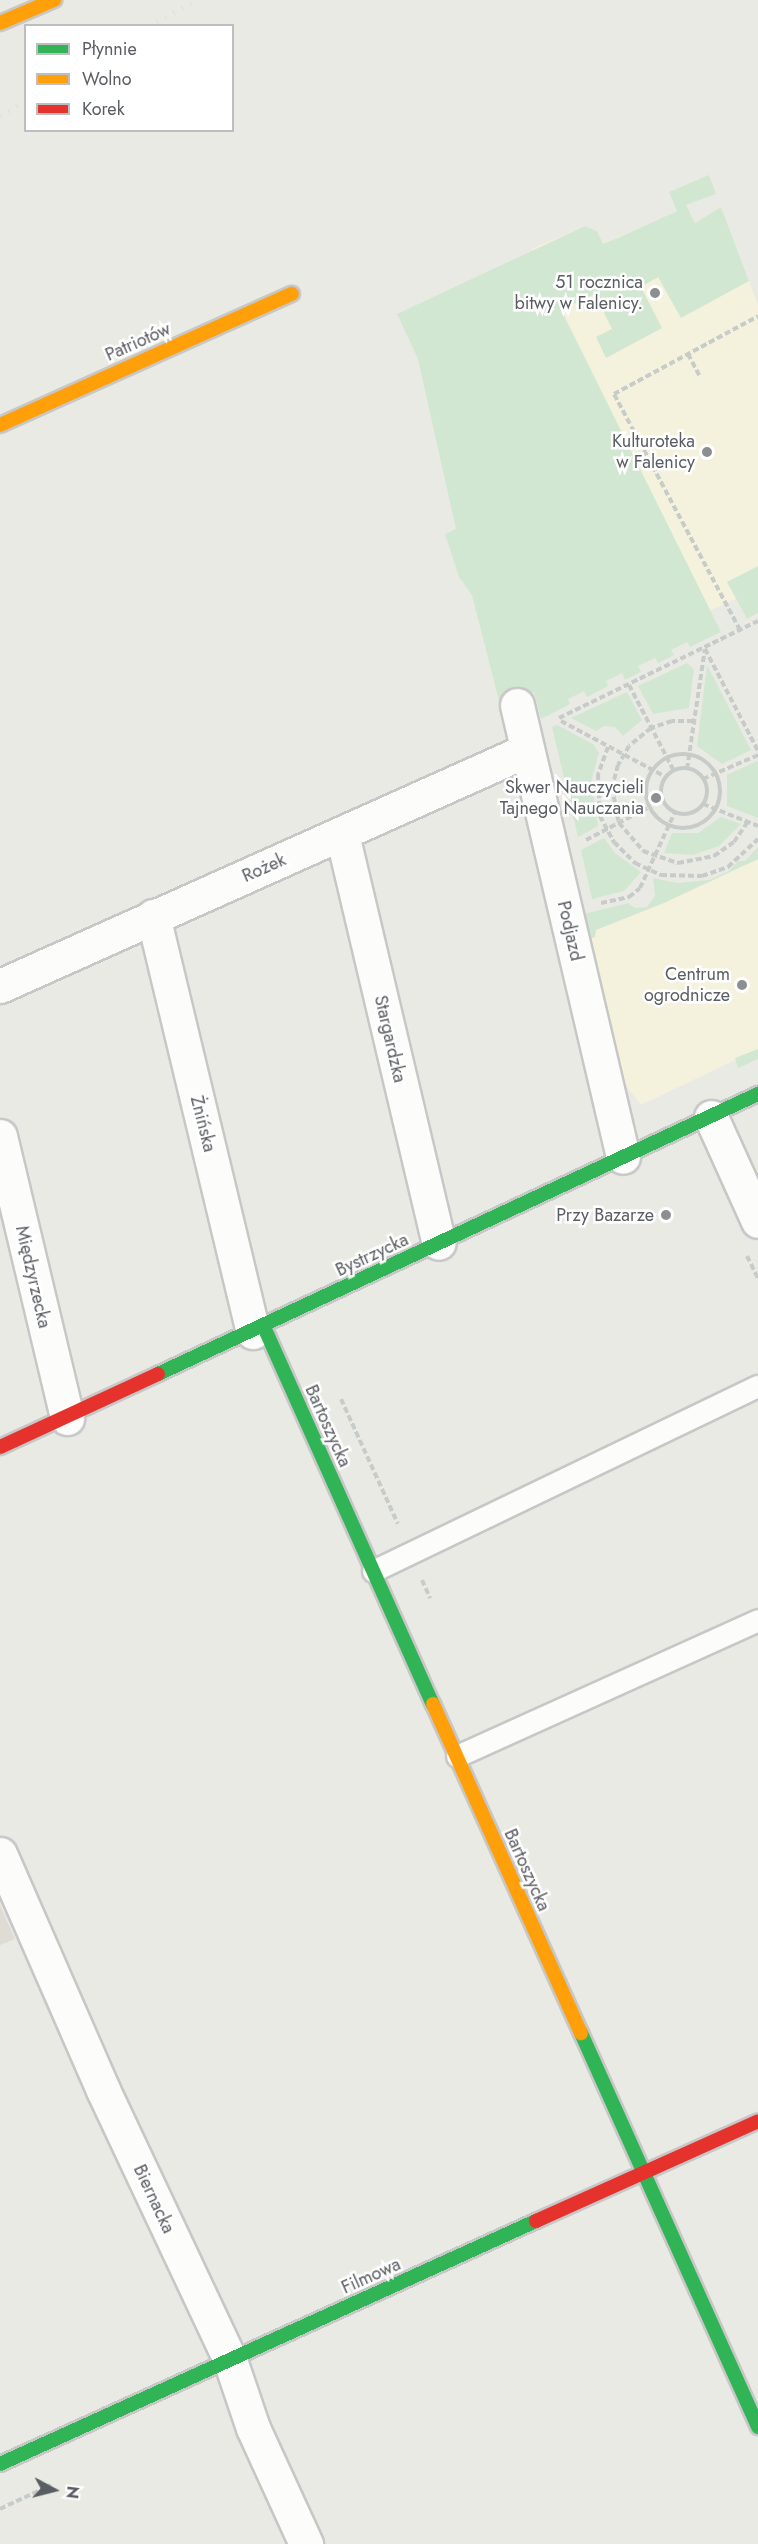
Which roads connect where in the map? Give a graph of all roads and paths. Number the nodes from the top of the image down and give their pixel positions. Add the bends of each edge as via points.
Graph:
1 (54, 0) edge
2 (0, 23) edge
3 (292, 294) dead end
4 (758, 316) edge
5 (688, 354) junction
6 (699, 375) dead end
7 (0, 425) edge
8 (758, 621) edge
9 (740, 630) junction
10 (705, 648) junction
11 (629, 685) junction
12 (517, 705) dead end
13 (693, 721) junction
14 (651, 728) junction
15 (608, 747) junction
16 (527, 750) junction
17 (758, 753) edge
18 (623, 754) junction
19 (688, 754) junction
20 (667, 758) junction
21 (687, 769) junction
22 (653, 770) junction
23 (674, 771) junction
24 (716, 774) junction
25 (666, 777) junction
26 (703, 779) junction
27 (702, 804) junction
28 (650, 807) junction
29 (716, 810) junction
30 (675, 812) junction
31 (748, 822) junction
32 (619, 823) junction
33 (668, 825) junction
34 (758, 826) edge
35 (606, 830) junction
36 (342, 834) junction
37 (758, 839) edge
38 (552, 857) junction
39 (655, 857) junction
40 (648, 871) junction
41 (565, 909) junction
42 (153, 916) junction
43 (0, 986) edge
44 (758, 1094) edge
45 (711, 1117) junction
46 (0, 1136) edge
47 (623, 1157) junction
48 (758, 1221) edge
49 (439, 1244) junction
50 (259, 1329) junction
51 (758, 1386) edge
52 (67, 1418) junction
53 (0, 1447) edge
54 (373, 1571) junction
55 (758, 1620) edge
56 (457, 1756) junction
57 (0, 1854) edge
58 (758, 2121) edge
59 (641, 2174) junction
60 (230, 2360) junction
61 (758, 2427) edge
62 (0, 2464) edge
63 (306, 2544) edge

1 - 2 street
3 - 7 street, Patriotów
4 - 5 path
5 - 6 path
5 - 9 path via 614,394
8 - 9 path
9 - 10 path
10 - 11 path
10 - 13 path
10 - 17 path
11 - 14 path
11 - 15 path via 556,719
12 - 16 street, Podjazd
13 - 14 path via 672,721
13 - 19 path
14 - 18 path
14 - 20 path
15 - 18 path
15 - 35 path via 597,788
16 - 36 street, Rożek
16 - 38 street, Podjazd
17 - 24 path
18 - 22 path
18 - 32 path via 612,788
19 - 20 path
19 - 21 path
19 - 24 path via 705,760
20 - 22 path
20 - 23 path
21 - 23 path
21 - 26 path
22 - 25 path
22 - 28 path via 646,788
23 - 25 path
24 - 26 path
24 - 29 path via 721,792
25 - 30 path via 662,797
26 - 27 path via 706,794
27 - 29 path
27 - 30 path via 691,813
28 - 32 path
28 - 33 path
29 - 31 path
29 - 33 path via 699,826 687,829
30 - 33 path
31 - 34 path
31 - 39 path via 734,842 714,856 685,863
32 - 35 path
32 - 39 path via 634,843
33 - 39 path
35 - 38 path
35 - 40 path via 624,854
36 - 42 street, Rożek
36 - 49 street, Stargardzka
37 - 40 path via 739,860 715,873 689,878
38 - 41 street, Podjazd
39 - 40 path
40 - 41 path via 640,888 629,897
41 - 47 street, Podjazd
42 - 43 street, Rożek
42 - 50 street, Żnińska
44 - 45 street, Bystrzycka
45 - 47 street, Bystrzycka
45 - 48 street
46 - 52 street, Międzyrzecka
47 - 49 street, Bystrzycka
49 - 50 street, Bystrzycka
50 - 52 street, Bystrzycka
50 - 54 street, Bartoszycka
51 - 54 lane
52 - 53 street, Bystrzycka
54 - 56 street, Bartoszycka
55 - 56 lane
56 - 59 street, Bartoszycka
57 - 60 street, Biernacka via 103,2090
58 - 59 street, Filmowa
59 - 60 street, Filmowa
59 - 61 street, Bartoszycka
60 - 62 street, Filmowa
60 - 63 street, Biernacka via 253,2428

